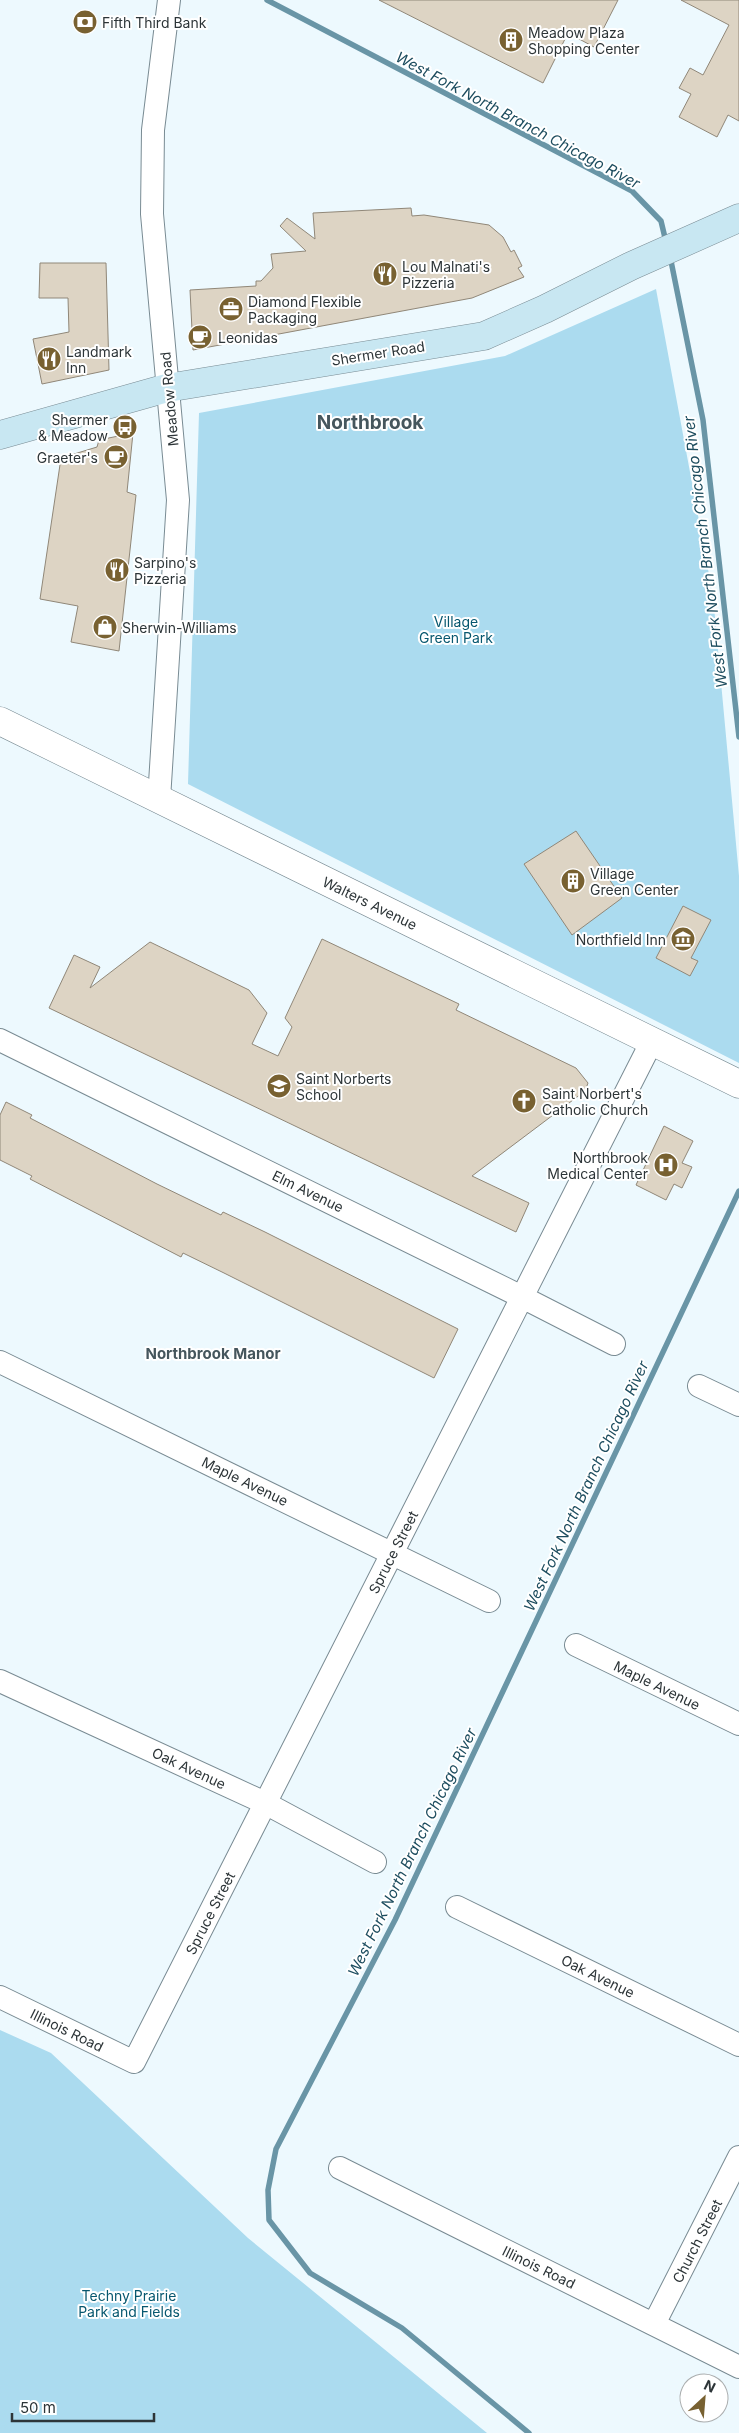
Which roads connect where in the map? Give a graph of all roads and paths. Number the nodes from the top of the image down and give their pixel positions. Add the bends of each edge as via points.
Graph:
1 (170, 0) edge
2 (727, 223) edge
3 (167, 388) junction
4 (0, 435) edge
5 (0, 721) edge
6 (159, 799) junction
7 (0, 1040) edge
8 (652, 1041) junction
9 (739, 1084) edge
10 (522, 1296) junction
11 (614, 1344) dead end
12 (0, 1362) edge
13 (699, 1386) dead end
14 (739, 1405) edge
15 (392, 1553) junction
16 (489, 1601) dead end
17 (576, 1645) dead end
18 (0, 1682) edge
19 (739, 1724) edge
20 (266, 1803) junction
21 (375, 1862) dead end
22 (457, 1907) dead end
23 (0, 1997) edge
24 (739, 2045) edge
25 (134, 2062) joint
26 (739, 2156) edge
27 (340, 2168) dead end
28 (654, 2324) junction
29 (739, 2367) edge

1 - 3 street, Meadow Road via 153,130 152,214
2 - 3 main road, Shermer Road via 484,336
3 - 4 main road, Shermer Road
3 - 6 street, Meadow Road via 178,500
5 - 6 street, Walters Avenue
6 - 8 street, Walters Avenue
7 - 10 street, Elm Avenue
8 - 9 street, Walters Avenue
8 - 10 street, Spruce Street
10 - 11 street, Elm Avenue
10 - 15 street, Spruce Street
12 - 15 street, Maple Avenue
13 - 14 street
15 - 16 street, Maple Avenue
15 - 20 street, Spruce Street
17 - 19 street, Maple Avenue
18 - 20 street, Oak Avenue
20 - 21 street, Oak Avenue
20 - 25 street, Spruce Street
22 - 24 street, Oak Avenue
23 - 25 street, Illinois Road
26 - 28 street, Church Street
27 - 28 street, Illinois Road
28 - 29 street, Illinois Road

